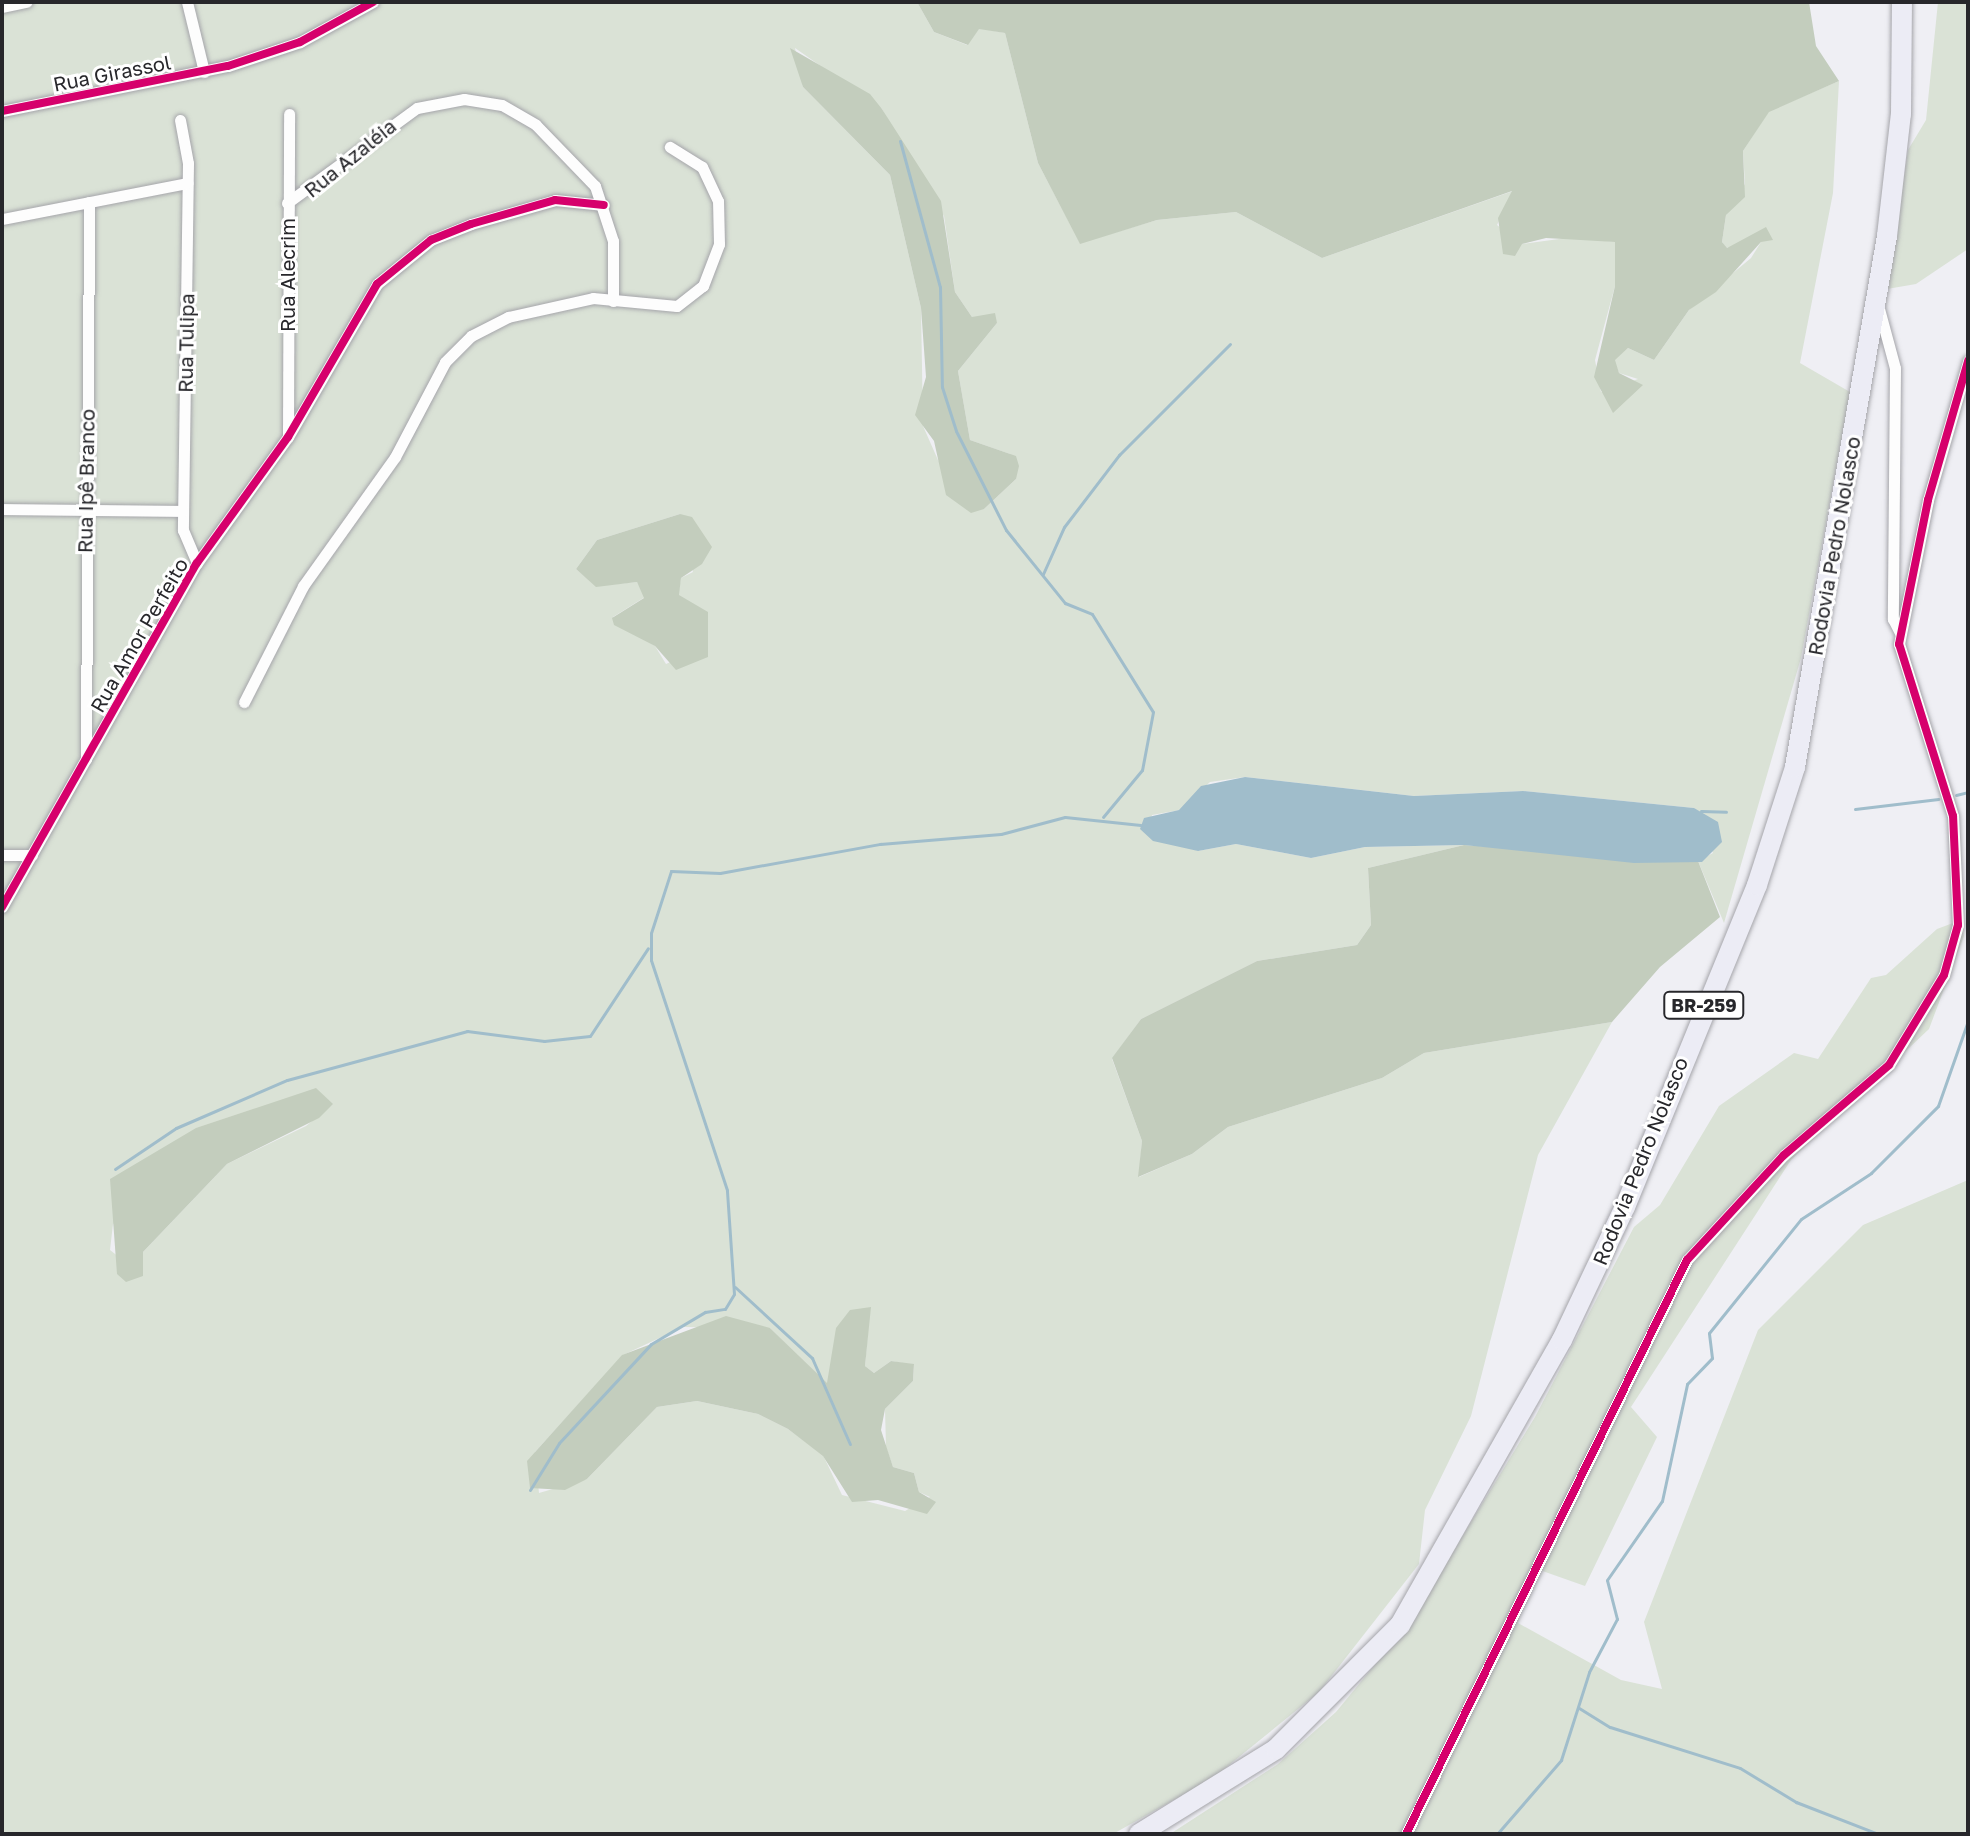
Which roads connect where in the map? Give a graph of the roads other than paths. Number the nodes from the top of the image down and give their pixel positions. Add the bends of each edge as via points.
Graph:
1 (26, 2) edge
2 (187, 2) edge
3 (373, 2) edge
4 (1902, 2) edge
5 (2, 7) edge
6 (204, 72) junction
7 (2, 111) edge
8 (289, 114) dead end
9 (180, 120) dead end
10 (670, 147) dead end
11 (188, 183) junction
12 (89, 202) junction
13 (287, 203) junction
14 (604, 205) junction
15 (2, 219) edge
16 (613, 301) junction
17 (1876, 301) junction
18 (1968, 361) edge
19 (288, 437) junction
20 (2, 509) edge
21 (183, 511) junction
22 (86, 512) junction
23 (197, 563) junction
24 (1900, 633) junction
25 (244, 702) dead end
26 (86, 759) junction
27 (2, 855) edge
28 (32, 855) junction
29 (2, 907) edge
30 (1139, 1834) edge
31 (1406, 1834) edge

1 - 5 street
2 - 6 street
3 - 6 street, Rua Girassol via 300,42
4 - 17 highway, Rodovia Pedro Nolasco / BR-259 via 1901,114
6 - 7 street, Rua Girassol
8 - 13 street, Rua Alecrim
9 - 11 street, Rua Tulipa
10 - 16 street via 702,167 718,201 719,244 711,273 677,306
11 - 12 street
11 - 21 street, Rua Tulipa
12 - 15 street
12 - 22 street, Rua Ipê Branco
13 - 14 street, Rua Azaléia via 387,124 464,99 502,105 536,125 571,156
13 - 19 street, Rua Alecrim
14 - 16 street, Rua Azaléia via 613,241
14 - 19 street, Rua Amor Perfeito via 555,200 431,240 362,303
16 - 25 street via 593,298 508,317 458,347 395,457 303,586
17 - 24 street via 1895,368 1893,619
17 - 30 highway, Rodovia Pedro Nolasco / BR-259 via 1789,791 1625,1207 1562,1340 1400,1625 1276,1749
18 - 24 street
19 - 23 street, Rua Amor Perfeito
20 - 22 street
21 - 22 street
21 - 23 street, Rua Tulipa via 185,543
22 - 26 street, Rua Ipê Branco
23 - 26 street, Rua Amor Perfeito
24 - 31 street via 1900,655 1955,835 1958,925 1938,991 1889,1065 1784,1155 1687,1260
26 - 28 street, Rua Amor Perfeito
27 - 28 street
28 - 29 street, Rua Amor Perfeito

